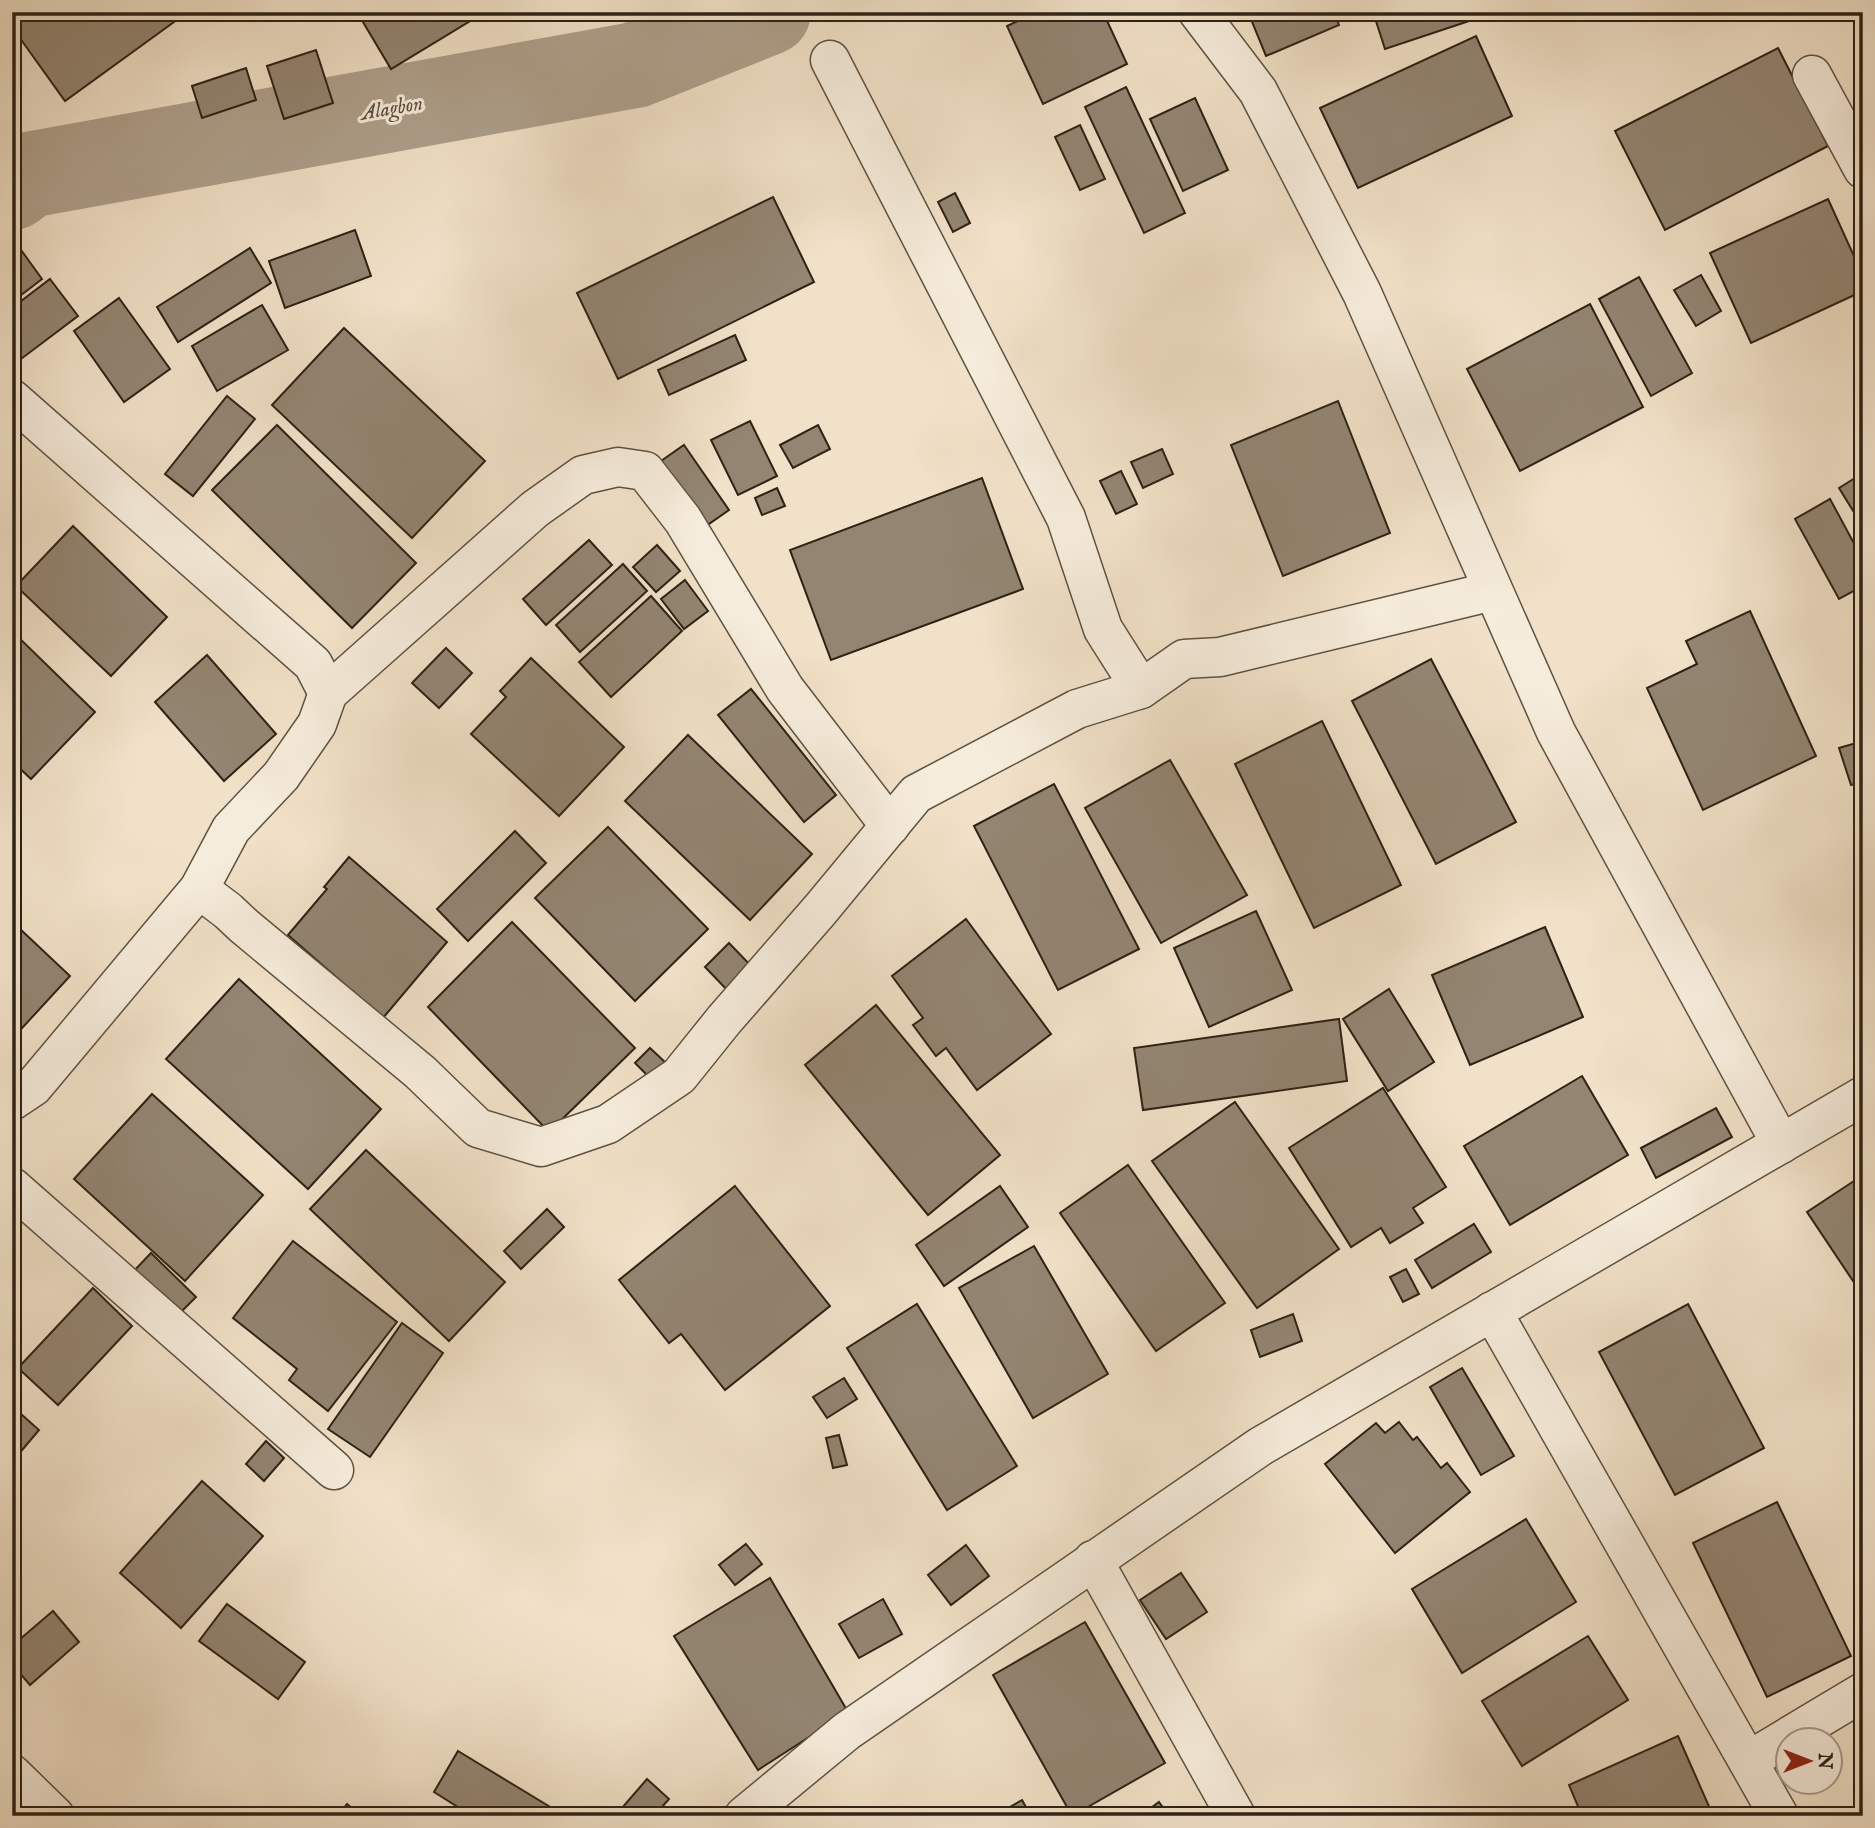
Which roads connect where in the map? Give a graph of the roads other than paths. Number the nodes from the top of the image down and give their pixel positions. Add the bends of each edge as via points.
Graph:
1 (1198, 12) edge
2 (830, 60) dead end
3 (1812, 75) dead end
4 (1863, 169) edge
5 (12, 399) edge
6 (1493, 590) junction
7 (1141, 689) junction
8 (328, 693) junction
9 (890, 826) junction
10 (199, 889) junction
11 (1863, 1096) edge
12 (12, 1101) edge
13 (1781, 1143) junction
14 (12, 1187) edge
15 (1492, 1311) junction
16 (334, 1470) dead end
17 (1093, 1560) junction
18 (1863, 1692) edge
19 (1748, 1762) junction
20 (12, 1774) edge
21 (55, 1816) edge
22 (744, 1816) edge
23 (1236, 1816) edge
24 (1779, 1816) edge

1 - 6 street via 1271,114 1362,293
2 - 7 street via 1066,518 1103,629
3 - 4 street
5 - 8 street via 313,664
6 - 7 street via 1220,657 1184,659
6 - 13 street via 1556,732
7 - 9 street via 1077,709 916,794
8 - 9 street via 535,509 583,475 618,467 645,471 683,520 785,689
8 - 10 street via 317,724 281,776 232,829
9 - 10 street via 679,1076 608,1124 541,1147 478,1128 420,1072
10 - 12 street via 33,1087
11 - 13 street
13 - 15 street
14 - 16 street
15 - 17 street via 1261,1446
15 - 19 street
17 - 22 street via 847,1731
17 - 23 street
18 - 19 street
19 - 24 street
20 - 21 street

